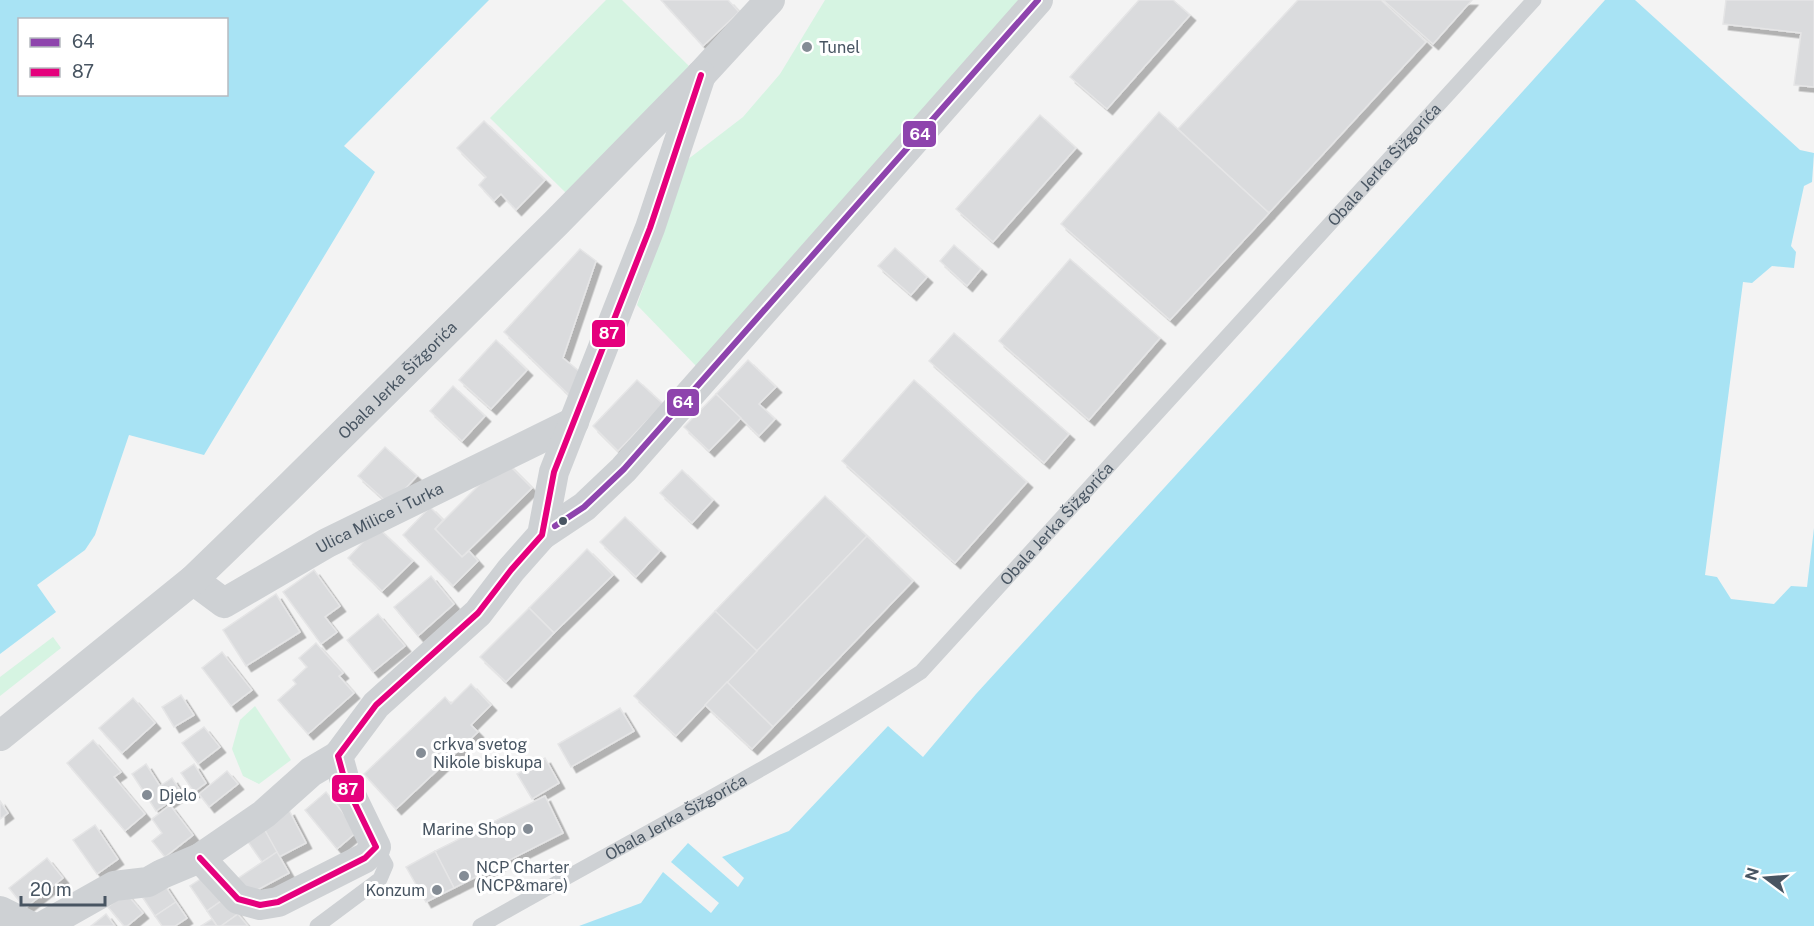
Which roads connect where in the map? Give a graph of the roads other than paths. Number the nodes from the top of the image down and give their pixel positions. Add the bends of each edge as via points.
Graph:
1 (771, 0) edge
2 (1038, 0) edge
3 (1534, 0) edge
4 (700, 75) junction
5 (574, 422) junction
6 (542, 535) junction
7 (193, 580) junction
8 (0, 736) edge
9 (338, 756) junction
10 (376, 847) junction
11 (200, 858) junction
12 (0, 910) edge
13 (30, 926) edge
14 (43, 926) edge
15 (316, 926) edge
16 (480, 926) edge

1 - 4 street, Obala Jerka Šižgorića
2 - 6 street via 624,469 584,507
3 - 16 lane, Obala Jerka Šižgorića via 921,672 772,762
4 - 5 street via 650,228
4 - 7 street, Obala Jerka Šižgorića
5 - 6 street via 554,472
5 - 7 street, Ulica Milice i Turka via 327,543 224,603
6 - 9 street via 478,613 376,705
7 - 8 street, Obala Jerka Šižgorića
9 - 10 street via 346,785
9 - 11 street
10 - 11 street via 365,858 278,902 260,905 238,899
10 - 15 lane via 386,865 380,879
11 - 14 street via 148,882 114,886
12 - 13 street

